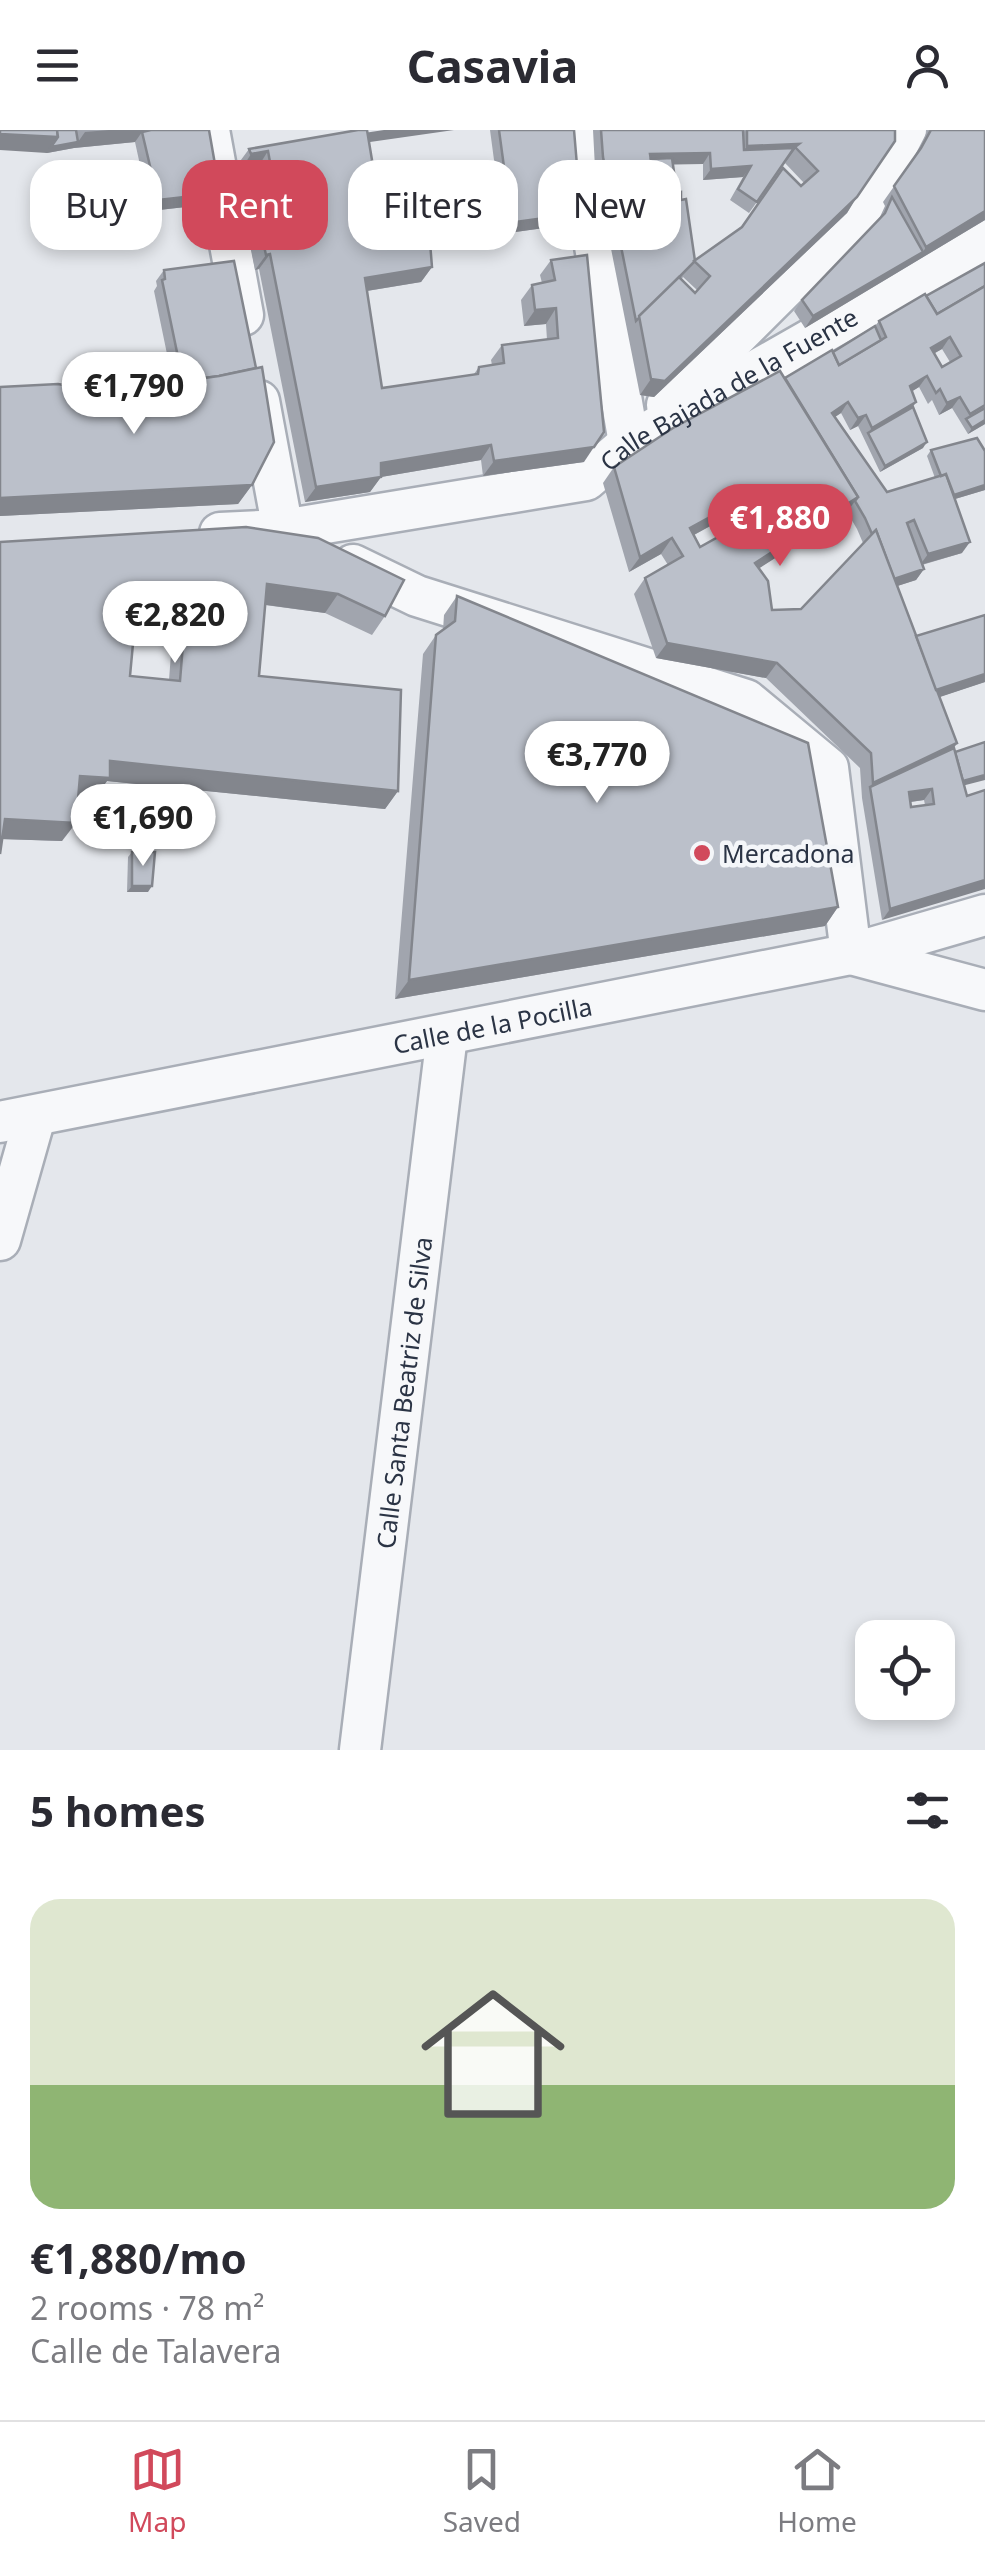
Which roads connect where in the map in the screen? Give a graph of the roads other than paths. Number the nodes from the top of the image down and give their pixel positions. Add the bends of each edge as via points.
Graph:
1 (209, 130) edge
2 (582, 130) edge
3 (906, 130) edge
4 (985, 240) edge
5 (629, 443) junction
6 (282, 530) junction
7 (188, 535) edge
8 (985, 916) edge
9 (851, 954) junction
10 (985, 990) edge
11 (447, 1035) junction
12 (18, 1120) edge
13 (0, 1240) edge
14 (360, 1750) edge

1 - 6 street
2 - 5 street via 591,224
3 - 5 street via 896,163 862,211
4 - 5 street, Calle Bajada de la Fuente
5 - 6 street, Calle Bajada de la Fuente via 586,480
6 - 7 street, Calle Bajada de la Fuente
6 - 9 street via 416,596 746,700 828,768
8 - 9 street, Calle de la Pocilla
9 - 10 street
9 - 11 street, Calle de la Pocilla
11 - 12 street, Calle de la Pocilla
11 - 14 street, Calle Santa Beatriz de Silva
12 - 13 street

